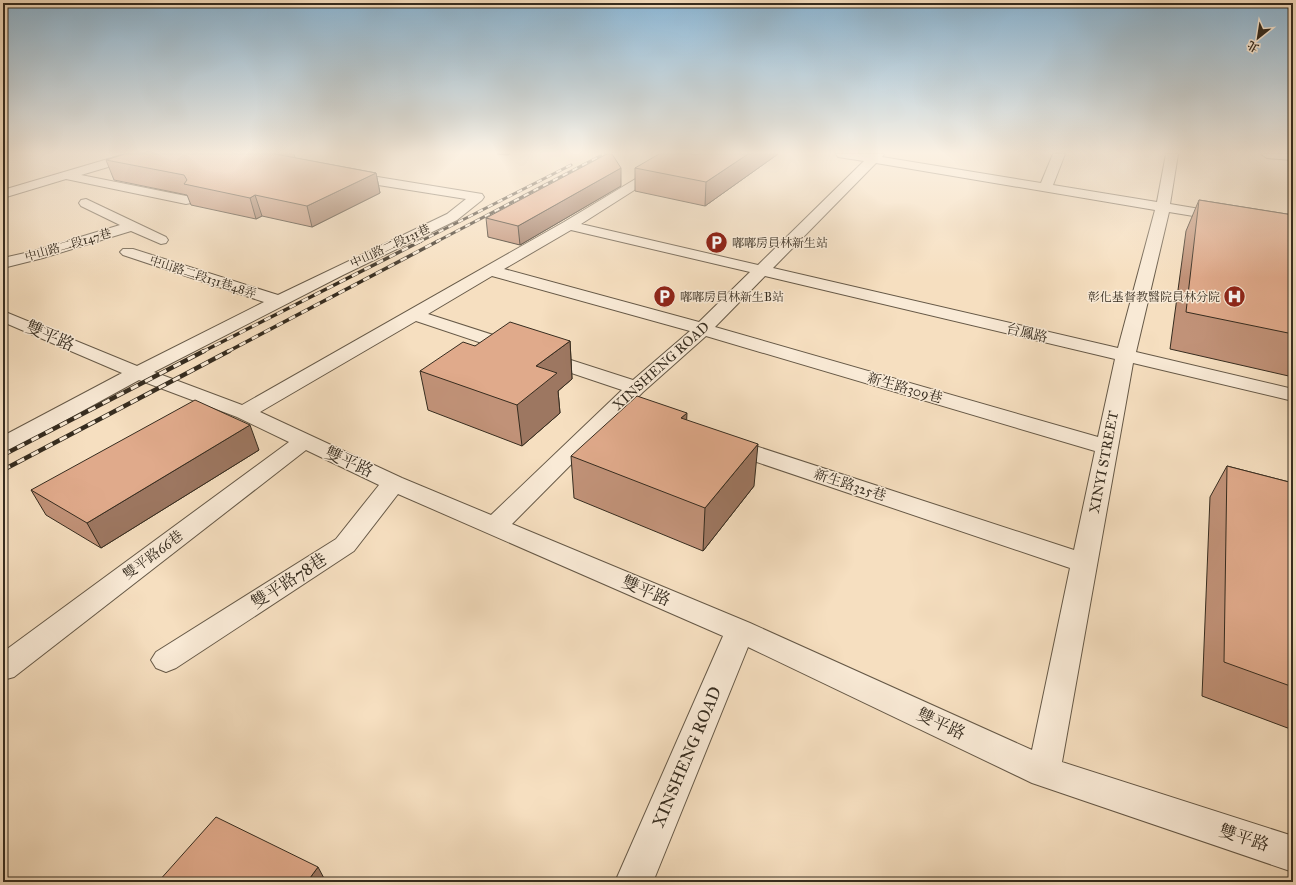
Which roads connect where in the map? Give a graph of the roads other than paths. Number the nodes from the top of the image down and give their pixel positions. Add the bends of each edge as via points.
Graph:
1 (5, 195) edge
2 (163, 195) edge
3 (467, 195) edge
4 (618, 195) edge
5 (837, 195) edge
6 (1090, 195) edge
7 (1165, 195) edge
8 (186, 200) edge
9 (86, 203) dead end
10 (3, 206) edge
11 (1163, 207) junction
12 (1240, 220) edge
13 (569, 225) junction
14 (132, 226) junction
15 (161, 240) dead end
16 (128, 252) dead end
17 (3, 263) edge
18 (761, 270) junction
19 (490, 271) junction
20 (278, 301) junction
21 (415, 315) junction
22 (3, 316) edge
23 (703, 329) junction
24 (1125, 356) junction
25 (138, 372) junction
26 (636, 388) junction
27 (1293, 395) edge
28 (616, 407) junction
29 (244, 413) junction
30 (638, 415) edge
31 (706, 437) edge
32 (303, 442) junction
33 (3, 445) edge
34 (1107, 447) junction
35 (394, 483) junction
36 (495, 526) junction
37 (1084, 563) junction
38 (740, 631) junction
39 (166, 660) dead end
40 (3, 668) edge
41 (1044, 772) junction
42 (1293, 854) edge
43 (634, 882) edge

1 - 10 street
2 - 8 street
3 - 20 street, 中山路二段131巷 via 477,197 452,217
4 - 13 street
5 - 18 street, XINSHENG ROAD
6 - 11 street
7 - 11 street, XINYI STREET
9 - 14 street
11 - 12 street
11 - 24 street, XINYI STREET
13 - 18 street, 台鳳路
13 - 19 street
14 - 15 street
14 - 17 street, 中山路二段147巷
16 - 20 street, 中山路二段131巷48弄
18 - 23 street, XINSHENG ROAD
18 - 24 street, 台鳳路
19 - 21 street
19 - 23 street, 新生路309巷
20 - 25 street, 中山路二段131巷
21 - 26 street
21 - 29 street
22 - 25 street, 雙平路
23 - 26 street, XINSHENG ROAD
23 - 34 street, 新生路309巷
24 - 27 street, 台鳳路
24 - 34 street, XINYI STREET
25 - 29 street, 雙平路
25 - 33 street, 中山路二段131巷
26 - 28 street, XINSHENG ROAD
28 - 30 street
28 - 36 street, XINSHENG ROAD
29 - 32 street, 雙平路
31 - 37 street, 新生路325巷
32 - 35 street, 雙平路
32 - 40 street, 雙平路66巷
34 - 37 street, XINYI STREET
35 - 36 street, 雙平路
35 - 39 street, 雙平路78巷 via 345,545
36 - 38 street, 雙平路
37 - 41 street, XINYI STREET
38 - 41 street, 雙平路
38 - 43 street, XINSHENG ROAD
41 - 42 street, 雙平路

